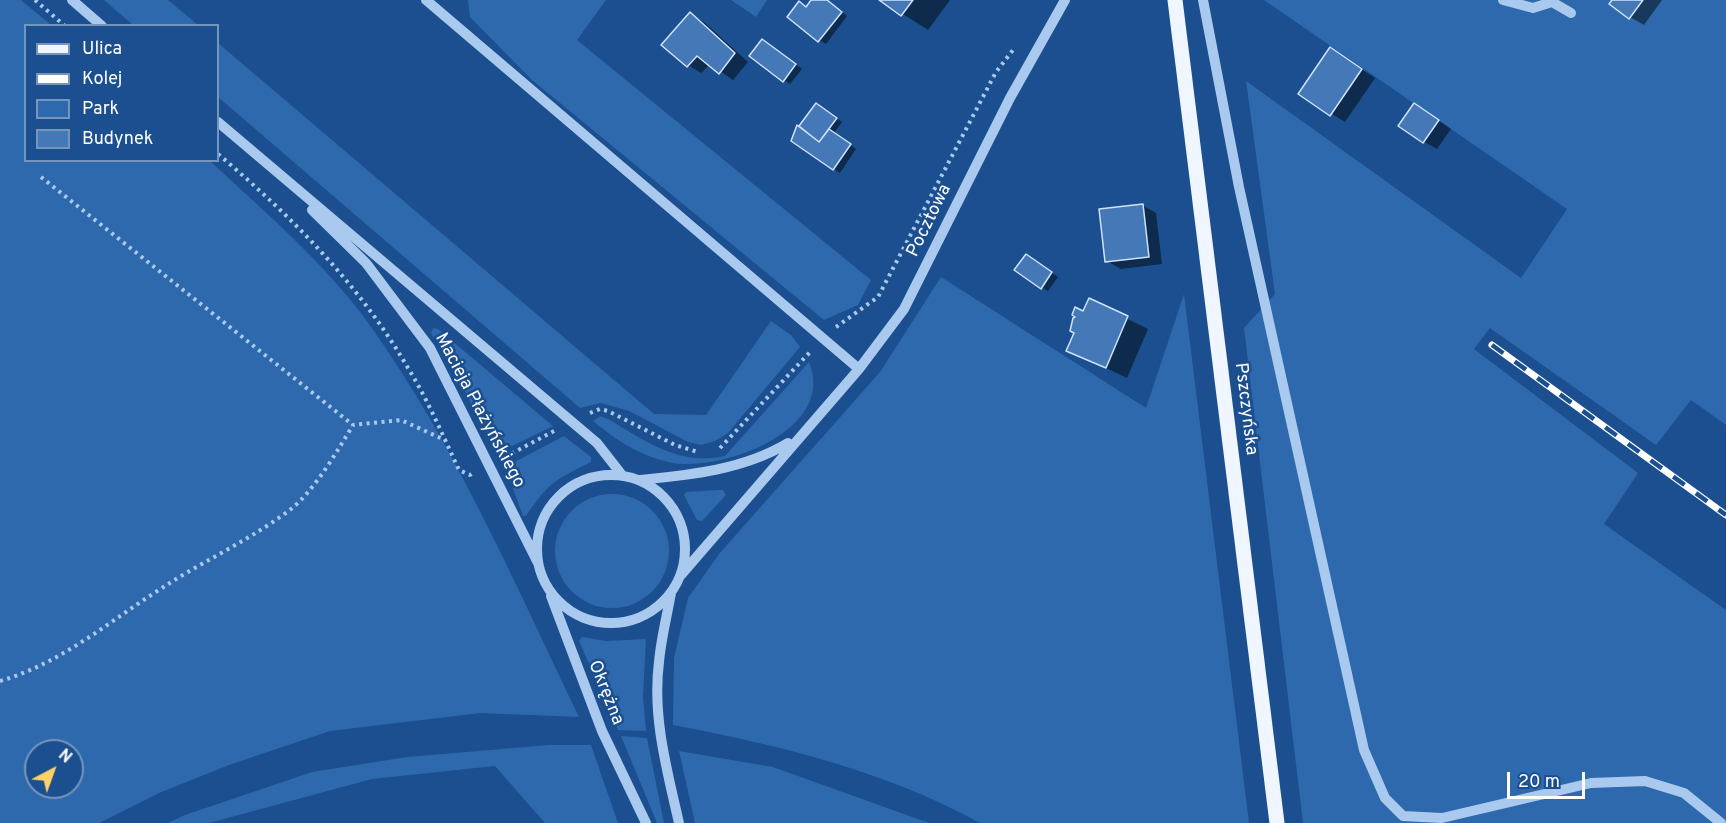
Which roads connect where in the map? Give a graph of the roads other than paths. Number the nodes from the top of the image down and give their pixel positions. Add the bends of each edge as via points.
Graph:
1 (72, 0) edge
2 (426, 0) edge
3 (1065, 0) edge
4 (1175, 0) edge
5 (1203, 0) edge
6 (1503, 0) edge
7 (1571, 13) dead end
8 (100, 24) edge
9 (219, 123) edge
10 (254, 153) junction
11 (859, 369) junction
12 (796, 438) junction
13 (622, 475) junction
14 (638, 480) junction
15 (538, 563) junction
16 (681, 574) junction
17 (549, 590) junction
18 (671, 593) junction
19 (638, 806) junction
20 (636, 823) edge
21 (646, 823) edge
22 (679, 823) edge
23 (1276, 823) edge
24 (1721, 823) edge

1 - 8 street
2 - 11 street
3 - 11 street, Pocztowa via 1010,98 904,309
4 - 23 main road, Pszczyńska
5 - 24 street via 1239,187 1364,750 1384,798 1403,816 1442,818 1591,783 1645,781 1684,793
6 - 7 street via 1533,8 1552,2
9 - 10 street, Macieja Płażyńskiego
10 - 13 street, Macieja Płażyńskiego via 597,443
10 - 15 street, Macieja Płażyńskiego via 366,263 430,348
11 - 12 street, Pocztowa
12 - 14 street, Pocztowa via 774,452 704,474
12 - 16 street, Pocztowa
13 - 14 street
13 - 15 street via 598,476 576,483 557,497 543,517 537,539
14 - 16 street via 658,492 683,529 685,552
15 - 17 street
16 - 18 street
17 - 18 street via 565,608 586,619 609,624 633,621 654,610
17 - 19 street, Okrężna via 581,681
18 - 22 street via 658,663 658,697 660,734
19 - 20 street
19 - 21 street, Okrężna

